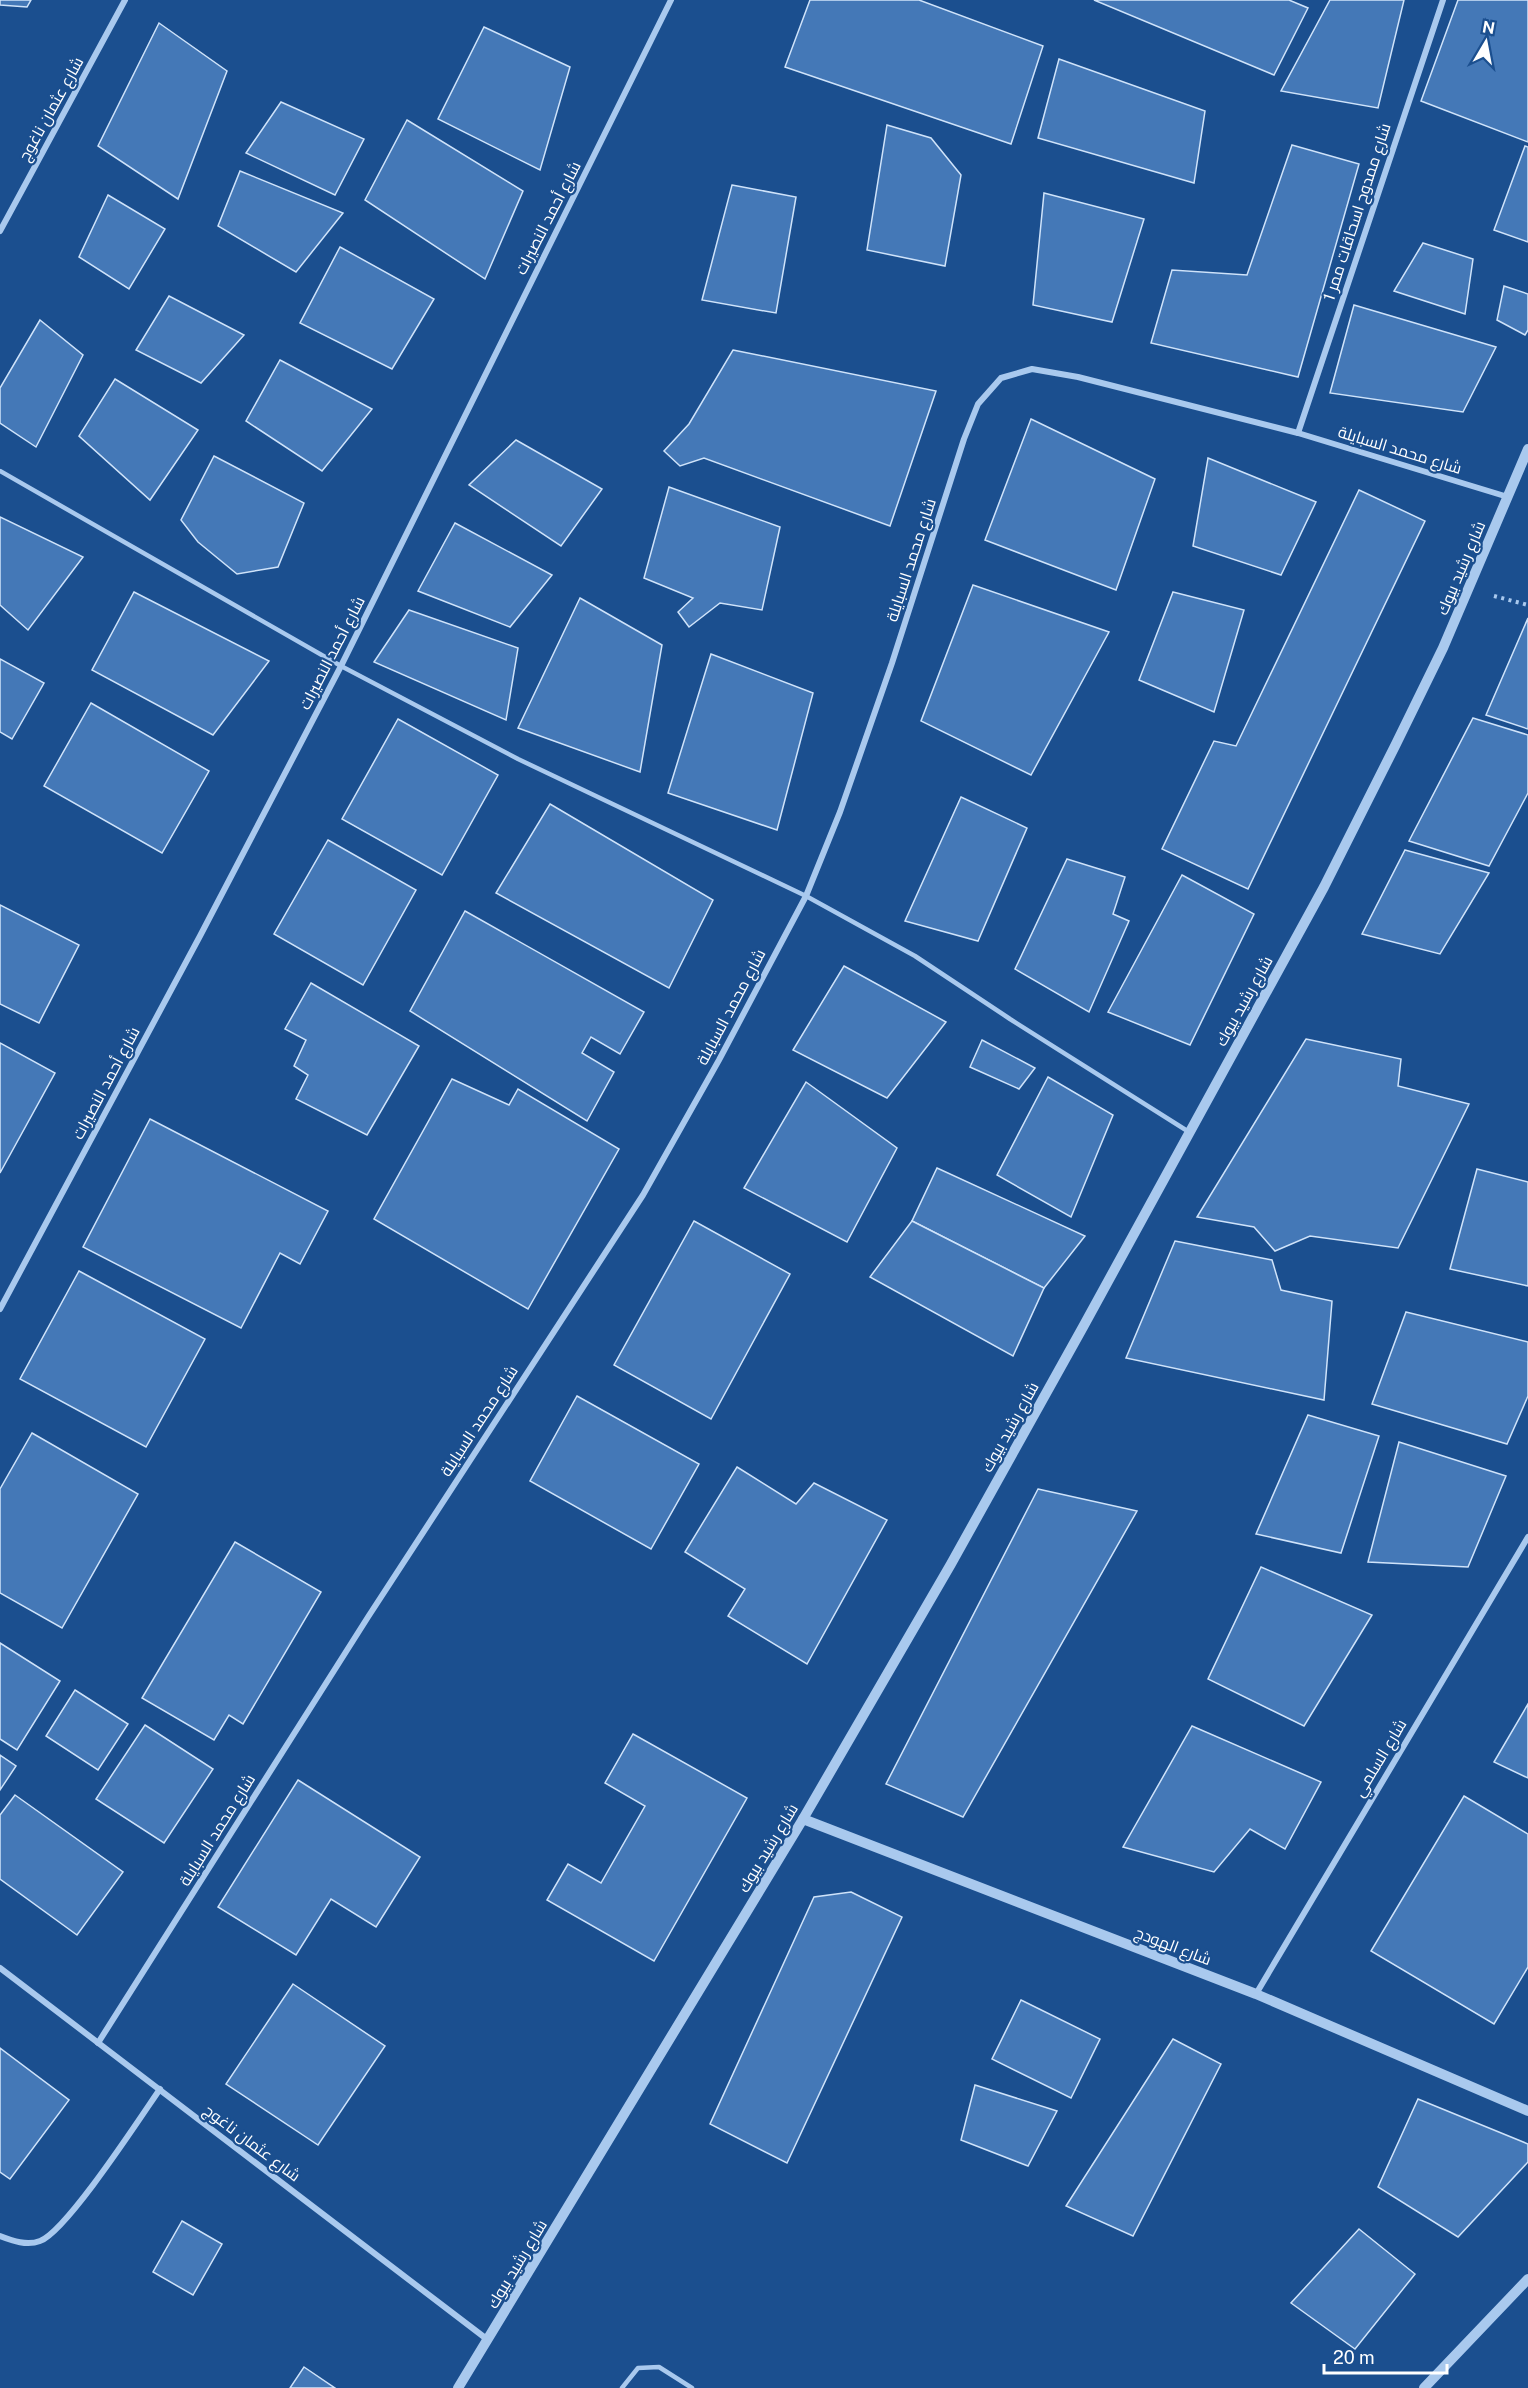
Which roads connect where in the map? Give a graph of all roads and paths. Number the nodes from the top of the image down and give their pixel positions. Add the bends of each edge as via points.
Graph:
1 (125, 0) edge
2 (671, 0) edge
3 (1443, 0) edge
4 (0, 231) edge
5 (1298, 433) junction
6 (1528, 448) edge
7 (0, 471) edge
8 (1508, 497) junction
9 (1468, 590) junction
10 (1528, 605) edge
11 (341, 666) junction
12 (806, 896) junction
13 (1189, 1132) junction
14 (0, 1309) edge
15 (1528, 1538) edge
16 (803, 1819) junction
17 (0, 1968) edge
18 (1256, 1994) junction
19 (98, 2043) junction
20 (160, 2089) junction
21 (1528, 2111) edge
22 (0, 2236) edge
23 (1528, 2279) edge
24 (488, 2340) junction
25 (458, 2388) edge
26 (622, 2388) edge
27 (692, 2388) edge
28 (1424, 2388) edge

1 - 4 street, شارع عثمان ناغوج
2 - 11 street, شارع أحمد النصيرات
3 - 5 street, شارع ممدوح اسحاقات ممر 1
5 - 8 street, شارع محمد السبايلة
5 - 12 street, شارع محمد السبايلة via 1078,377 1032,369 1000,378 978,404 964,439 892,663
6 - 8 street, شارع رشيد بيوك
7 - 11 lane
8 - 9 street, شارع رشيد بيوك
9 - 10 path
9 - 13 street, شارع رشيد بيوك via 1324,887
11 - 12 lane via 518,759
11 - 14 street, شارع أحمد النصيرات
12 - 13 lane via 915,956
12 - 19 street, شارع محمد السبايلة via 643,1194
13 - 16 street, شارع رشيد بيوك via 951,1564
15 - 18 street, شارع السلمي
16 - 18 street, شارع الهودج
16 - 24 street, شارع رشيد بيوك
17 - 19 street, شارع عثمان ناغوج
18 - 21 street, شارع الهودج
19 - 20 street, شارع عثمان ناغوج
20 - 22 street via 56,2232 25,2244
20 - 24 street, شارع عثمان ناغوج
23 - 28 street
24 - 25 street, شارع رشيد بيوك
26 - 27 lane via 638,2368 659,2367

